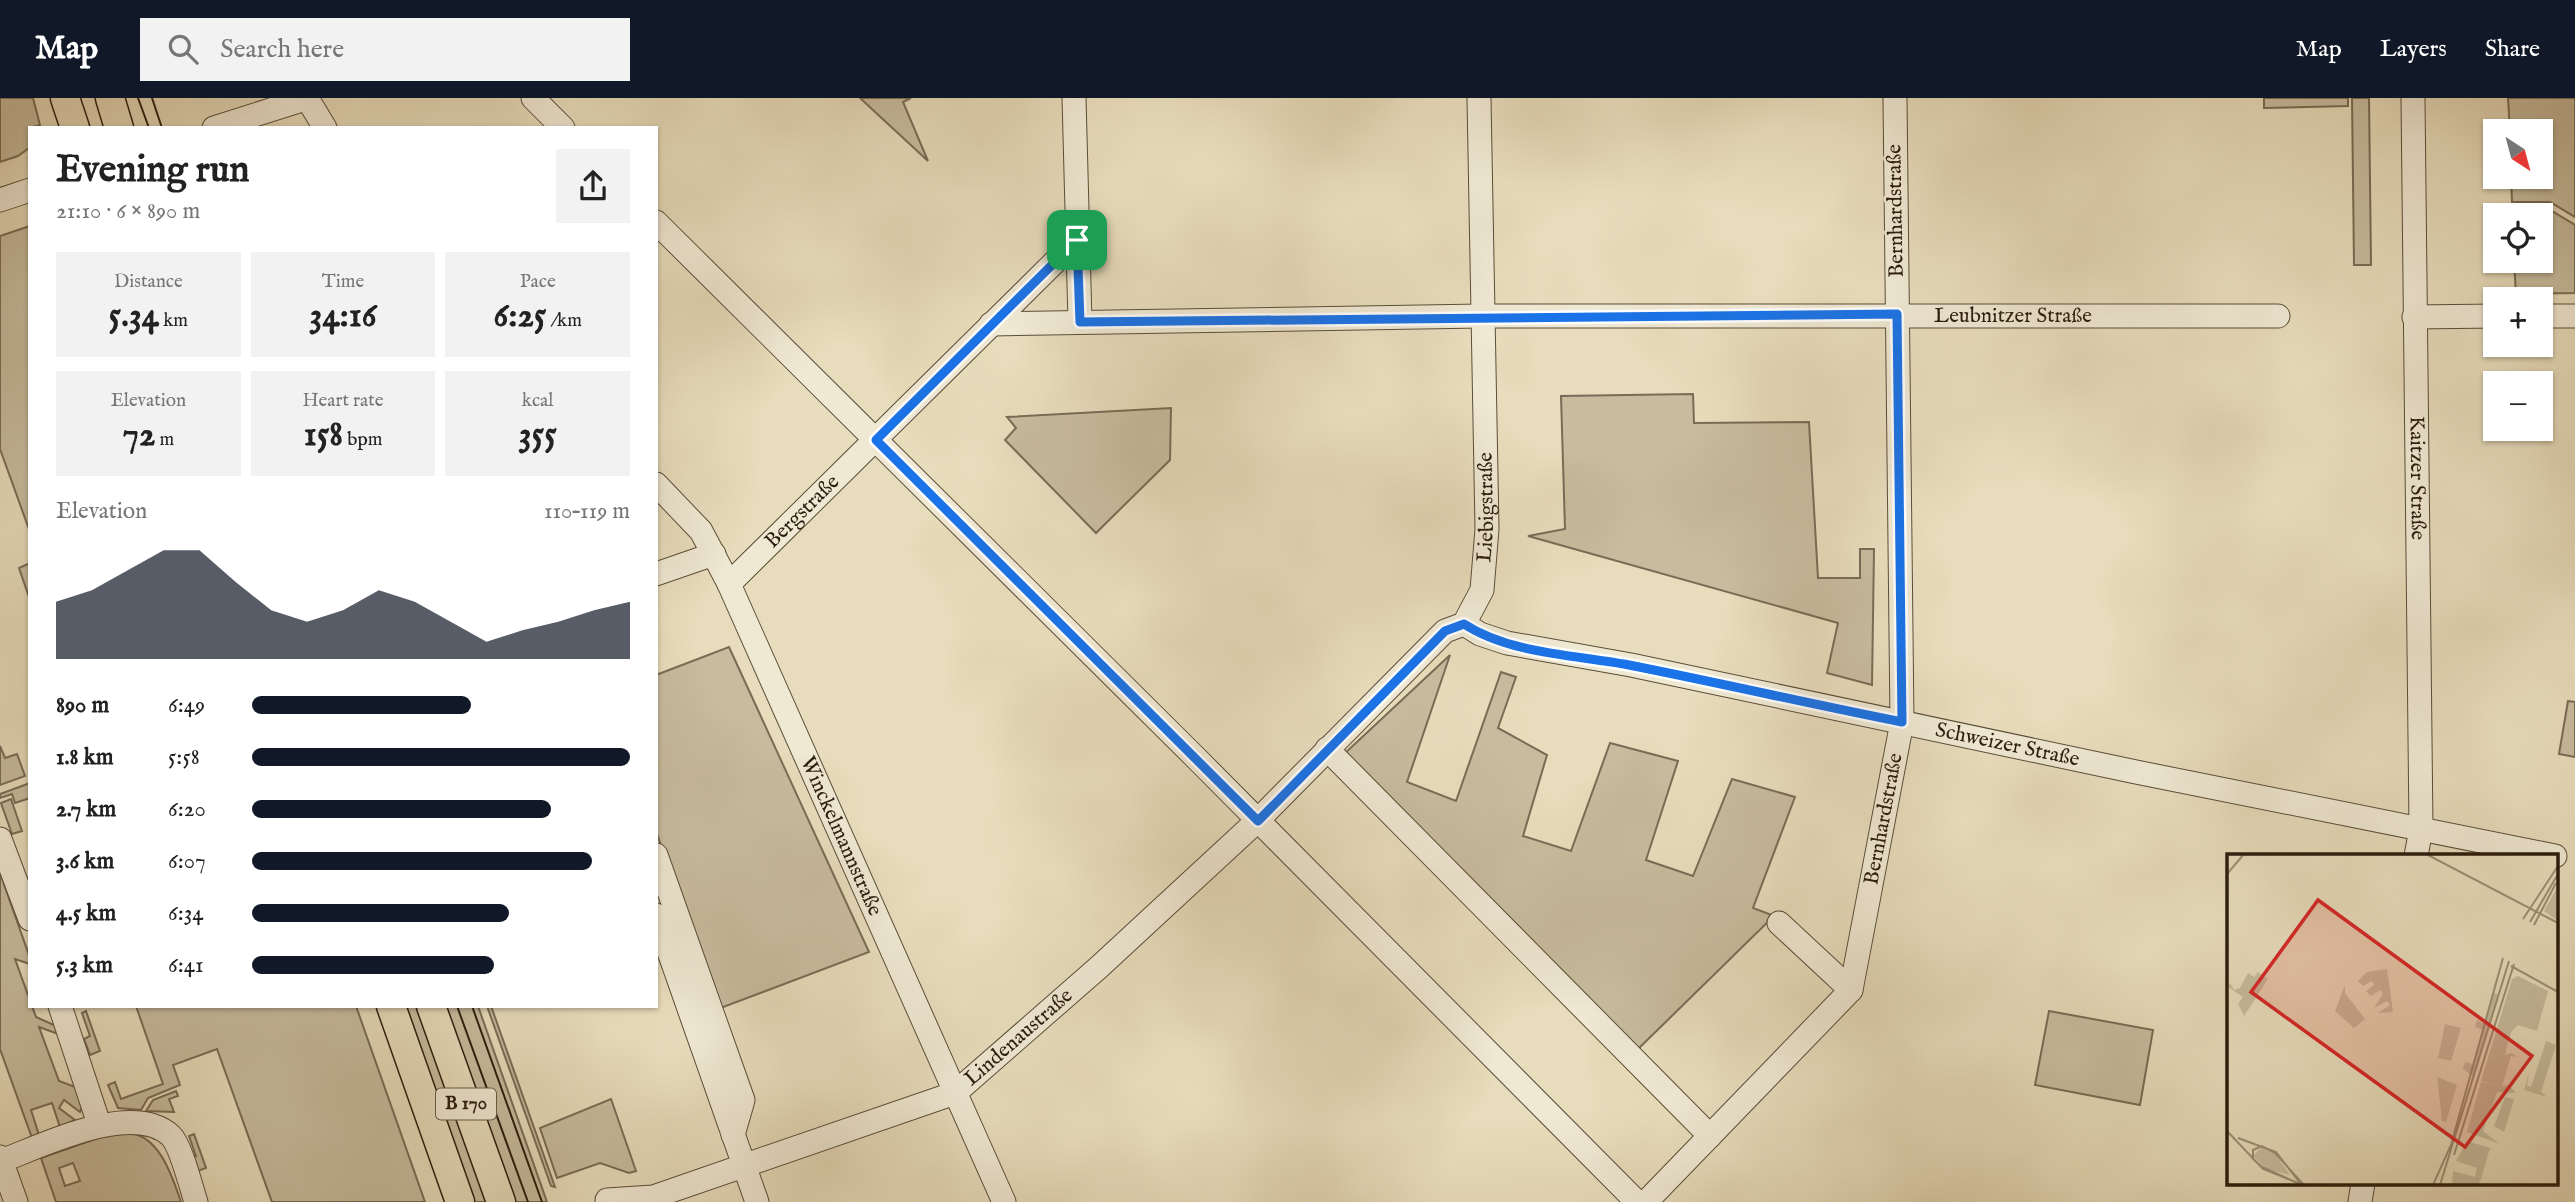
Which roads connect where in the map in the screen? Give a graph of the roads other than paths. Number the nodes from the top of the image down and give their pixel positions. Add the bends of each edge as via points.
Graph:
1 (65, 98) edge
2 (110, 98) edge
3 (308, 98) edge
4 (533, 98) edge
5 (1074, 98) edge
6 (1479, 98) edge
7 (1895, 98) edge
8 (2413, 98) edge
9 (264, 120) edge
10 (74, 126) edge
11 (118, 126) edge
12 (226, 126) edge
13 (324, 126) edge
14 (561, 126) edge
15 (28, 191) edge
16 (0, 200) edge
17 (658, 224) edge
18 (1077, 240) junction
19 (1897, 314) junction
20 (1481, 316) junction
21 (2278, 316) dead end
22 (2483, 316) edge
23 (2553, 316) edge
24 (2575, 316) edge
25 (2414, 317) junction
26 (1080, 322) junction
27 (991, 324) junction
28 (876, 440) junction
29 (658, 486) edge
30 (714, 554) junction
31 (658, 573) edge
32 (730, 584) junction
33 (1464, 624) junction
34 (1902, 722) junction
35 (1327, 749) junction
36 (1258, 821) junction
37 (2421, 830) junction
38 (0, 839) edge
39 (2416, 854) edge
40 (2545, 854) edge
41 (658, 861) edge
42 (28, 914) edge
43 (658, 921) edge
44 (1779, 923) dead end
45 (1851, 990) junction
46 (61, 1008) edge
47 (392, 1008) edge
48 (432, 1008) edge
49 (955, 1093) junction
50 (99, 1124) junction
51 (733, 1135) junction
52 (1710, 1136) junction
53 (1, 1159) edge
54 (745, 1167) junction
55 (2363, 1184) edge
56 (607, 1200) dead end
57 (16, 1202) edge
58 (196, 1202) edge
59 (460, 1202) edge
60 (501, 1202) edge
61 (757, 1202) edge
62 (1004, 1202) edge
63 (1636, 1202) edge
64 (1646, 1202) edge
65 (2360, 1202) edge

1 - 10 main road
2 - 11 main road
3 - 9 street
3 - 13 street
4 - 14 street
5 - 18 street
6 - 20 street, Liebigstraße
7 - 19 street, Bernhardstraße
8 - 25 street, Kaitzer Straße
9 - 12 street
15 - 16 street
17 - 28 street
18 - 26 street
18 - 27 street, Bergstraße
19 - 20 street, Leubnitzer Straße
19 - 21 street, Leubnitzer Straße
19 - 34 street, Bernhardstraße
20 - 26 street, Leubnitzer Straße
20 - 33 street, Liebigstraße via 1488,529 1482,590
22 - 25 street
23 - 24 street
25 - 37 street, Kaitzer Straße
26 - 27 street, Leubnitzer Straße
27 - 28 street, Bergstraße
28 - 32 street, Bergstraße
28 - 36 street
29 - 30 street, Winckelmannstraße via 701,531
30 - 31 street
30 - 32 street, Winckelmannstraße
32 - 49 street, Winckelmannstraße
33 - 34 street, Schweizer Straße via 1507,643
33 - 35 street via 1445,631
34 - 37 street, Schweizer Straße
34 - 45 street, Bernhardstraße
35 - 36 street
35 - 52 street
36 - 49 street, Lindenaustraße
36 - 63 street
37 - 39 street, Kaitzer Straße
37 - 40 street, Schweizer Straße
38 - 42 street
41 - 51 street via 743,1100
43 - 51 street
44 - 45 street
45 - 52 street
46 - 50 street
47 - 59 main road, B 170
48 - 60 main road, B 170
49 - 54 street, Lindenaustraße
49 - 62 street, Winckelmannstraße
50 - 53 street
50 - 58 street via 135,1124 174,1138
51 - 54 street
52 - 64 street
53 - 57 street
54 - 56 street, Lindenaustraße via 653,1197
54 - 61 street
55 - 65 street

